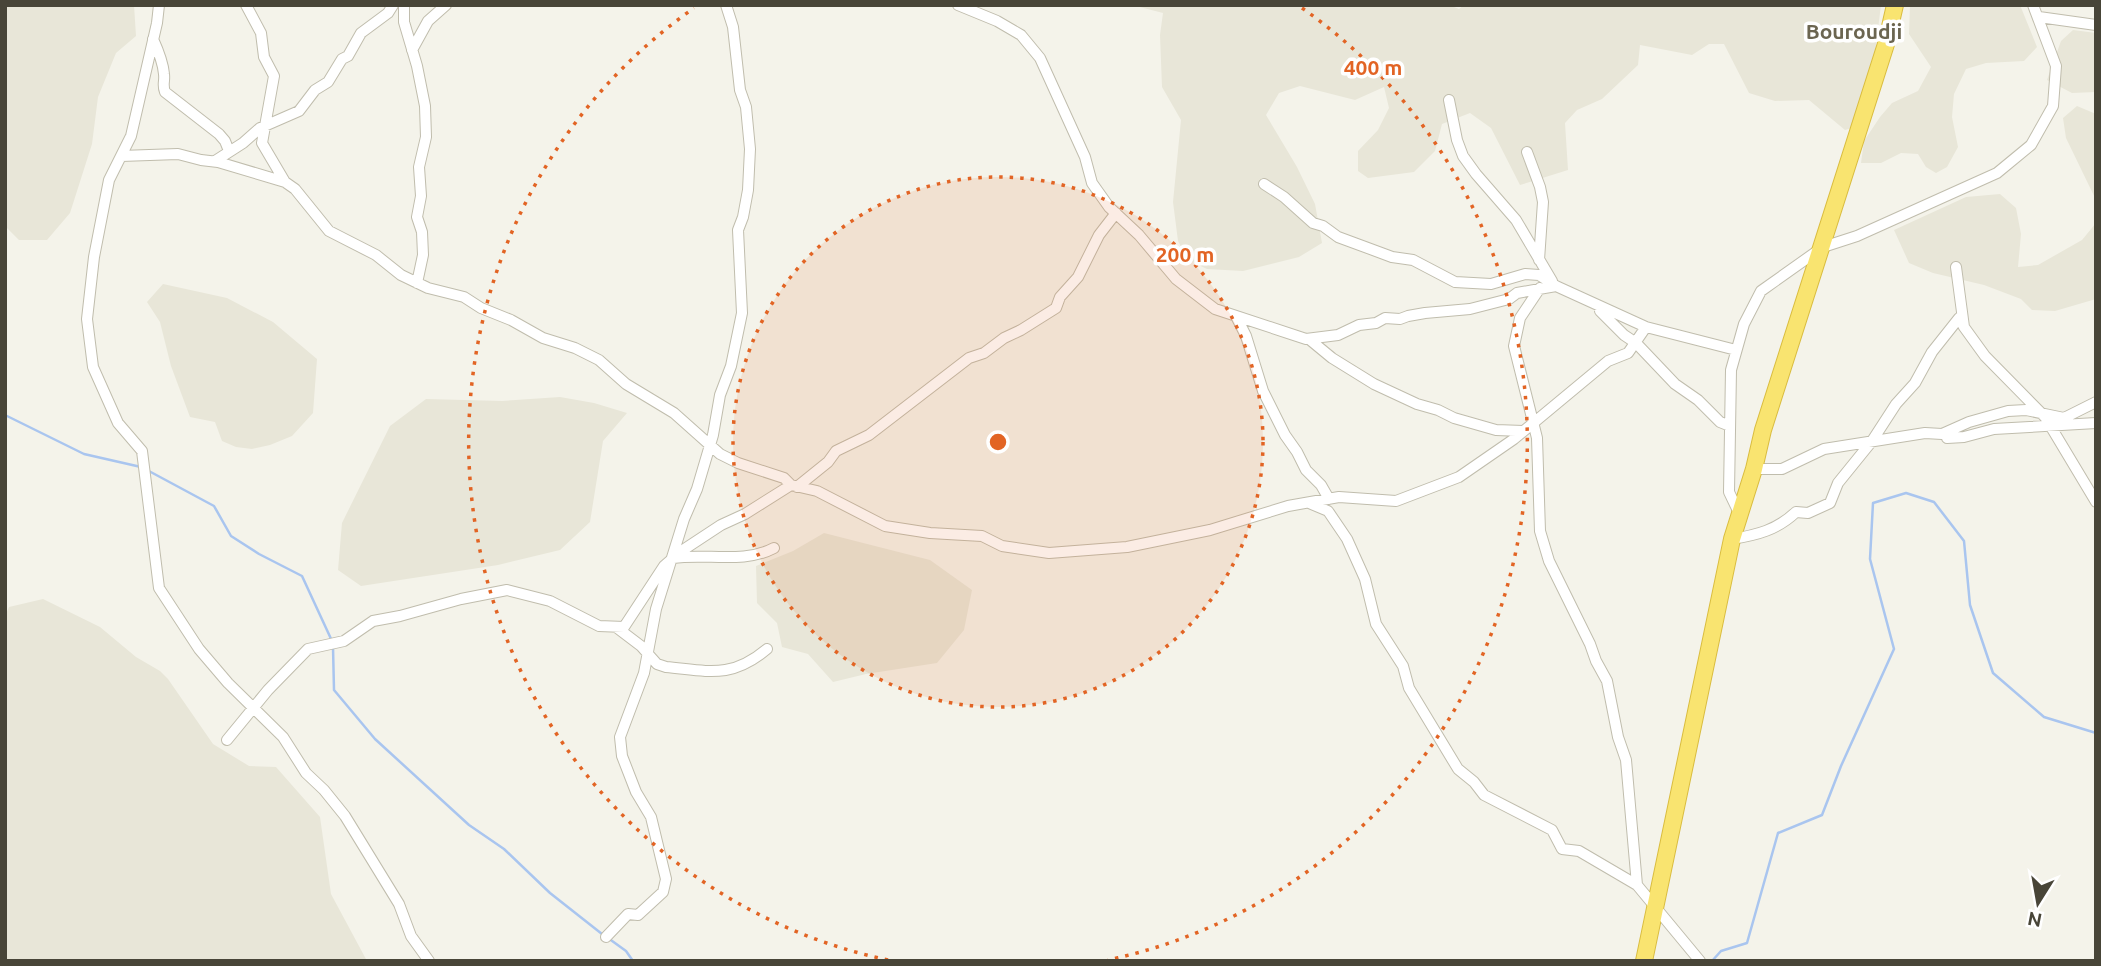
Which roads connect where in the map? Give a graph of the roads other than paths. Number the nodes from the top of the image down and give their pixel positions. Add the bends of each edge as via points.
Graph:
1 (159, 5) edge
2 (246, 5) edge
3 (393, 5) edge
4 (404, 5) edge
5 (446, 5) edge
6 (726, 5) edge
7 (958, 5) edge
8 (1895, 5) edge
9 (2033, 5) edge
10 (2039, 17) junction
11 (2096, 25) edge
12 (153, 39) junction
13 (412, 50) junction
14 (1449, 100) dead end
15 (264, 125) junction
16 (229, 151) junction
17 (1527, 152) dead end
18 (121, 156) junction
19 (215, 161) junction
20 (285, 183) junction
21 (1264, 184) dead end
22 (1116, 213) junction
23 (1823, 247) junction
24 (1539, 260) junction
25 (1956, 267) dead end
26 (417, 284) junction
27 (1556, 286) junction
28 (1540, 288) junction
29 (1595, 305) junction
30 (1237, 318) junction
31 (1646, 327) junction
32 (1964, 327) junction
33 (1308, 339) junction
34 (1636, 343) junction
35 (1737, 350) junction
36 (2096, 402) edge
37 (2042, 414) junction
38 (2096, 422) edge
39 (2049, 424) junction
40 (1730, 426) junction
41 (1530, 427) junction
42 (1947, 438) dead end
43 (1872, 441) junction
44 (710, 445) junction
45 (1754, 468) junction
46 (794, 486) junction
47 (1329, 499) junction
48 (2096, 502) edge
49 (1309, 503) junction
50 (1740, 514) junction
51 (1732, 538) junction
52 (774, 548) dead end
53 (673, 558) junction
54 (616, 627) junction
55 (768, 649) dead end
56 (647, 654) junction
57 (253, 708) junction
58 (227, 740) dead end
59 (1637, 885) junction
60 (1656, 910) junction
61 (606, 937) dead end
62 (429, 961) edge
63 (1644, 961) edge
64 (1700, 961) edge

1 - 12 street
2 - 15 street via 261,33 264,57 274,76
3 - 15 street via 361,33 328,82 299,111
4 - 13 street
5 - 13 street via 428,21
6 - 44 street via 750,149 748,190 738,230 740,326
7 - 22 street via 1021,35 1040,58 1085,157 1092,183
8 - 23 highway
9 - 10 street
10 - 11 street
10 - 23 street via 2056,66 2053,106 2031,145 1997,173
12 - 16 street via 165,76 165,92 219,134
12 - 18 street via 131,136
13 - 26 street via 424,96 426,128 419,167 417,217 423,255
14 - 24 street via 1464,156 1516,220
15 - 16 street
15 - 20 street via 262,143
16 - 19 street
17 - 24 street via 1542,202
18 - 19 street via 178,154
18 - 57 street via 108,180 89,291 93,368 118,423 142,451 159,588 200,649
19 - 20 street
20 - 26 street via 295,188 329,231 376,255
21 - 27 street via 1338,237 1413,261 1455,282 1491,284 1525,274 1539,275
22 - 30 street via 1176,279 1215,310
22 - 46 street via 1056,308 984,353 968,358
23 - 35 street via 1761,291
23 - 45 highway
24 - 27 street
25 - 32 street
26 - 44 street via 464,297 543,338 599,360 626,384 674,413
27 - 28 street
27 - 29 street
28 - 33 street via 1470,309 1385,318 1338,335
28 - 41 street via 1520,318 1514,346
29 - 31 street
29 - 34 street
30 - 33 street
30 - 47 street via 1263,391 1285,435
31 - 34 street
31 - 35 street
32 - 37 street via 1985,356
32 - 43 street via 1959,318
33 - 41 street via 1374,384 1417,404 1496,430
34 - 40 street via 1675,384
34 - 41 street
35 - 40 street via 1731,370
36 - 37 street via 2064,418
37 - 39 street
37 - 43 street via 2008,411 1942,434
38 - 39 street
39 - 42 street
39 - 48 street
40 - 50 street via 1729,492
41 - 47 street via 1459,477 1396,501
41 - 59 street via 1537,438 1539,531 1607,681 1626,760
43 - 45 street via 1824,449 1782,469
43 - 51 street via 1838,483 1830,503 1808,513 1796,512 1785,523 1756,535
44 - 46 street via 730,460 784,478
44 - 53 street
45 - 50 highway
46 - 49 street via 817,491 885,526 982,536 1002,546 1049,553 1128,547
46 - 53 street via 721,525
47 - 49 street
49 - 59 street via 1328,511 1347,539 1365,579 1376,624 1458,769 1484,795 1552,830 1562,849 1579,850
50 - 51 highway
51 - 60 highway
52 - 53 street via 738,557
53 - 54 street via 624,627
53 - 56 street
54 - 56 street
54 - 57 street via 599,626 528,594 507,590 481,594 373,621 344,641 308,649
55 - 56 street via 726,673 666,667
56 - 61 street via 620,737 622,756 651,817 666,879 663,892 651,905 638,915 628,914
57 - 58 street
57 - 62 street via 283,737 306,773 345,816
59 - 60 street
60 - 63 highway
60 - 64 street

